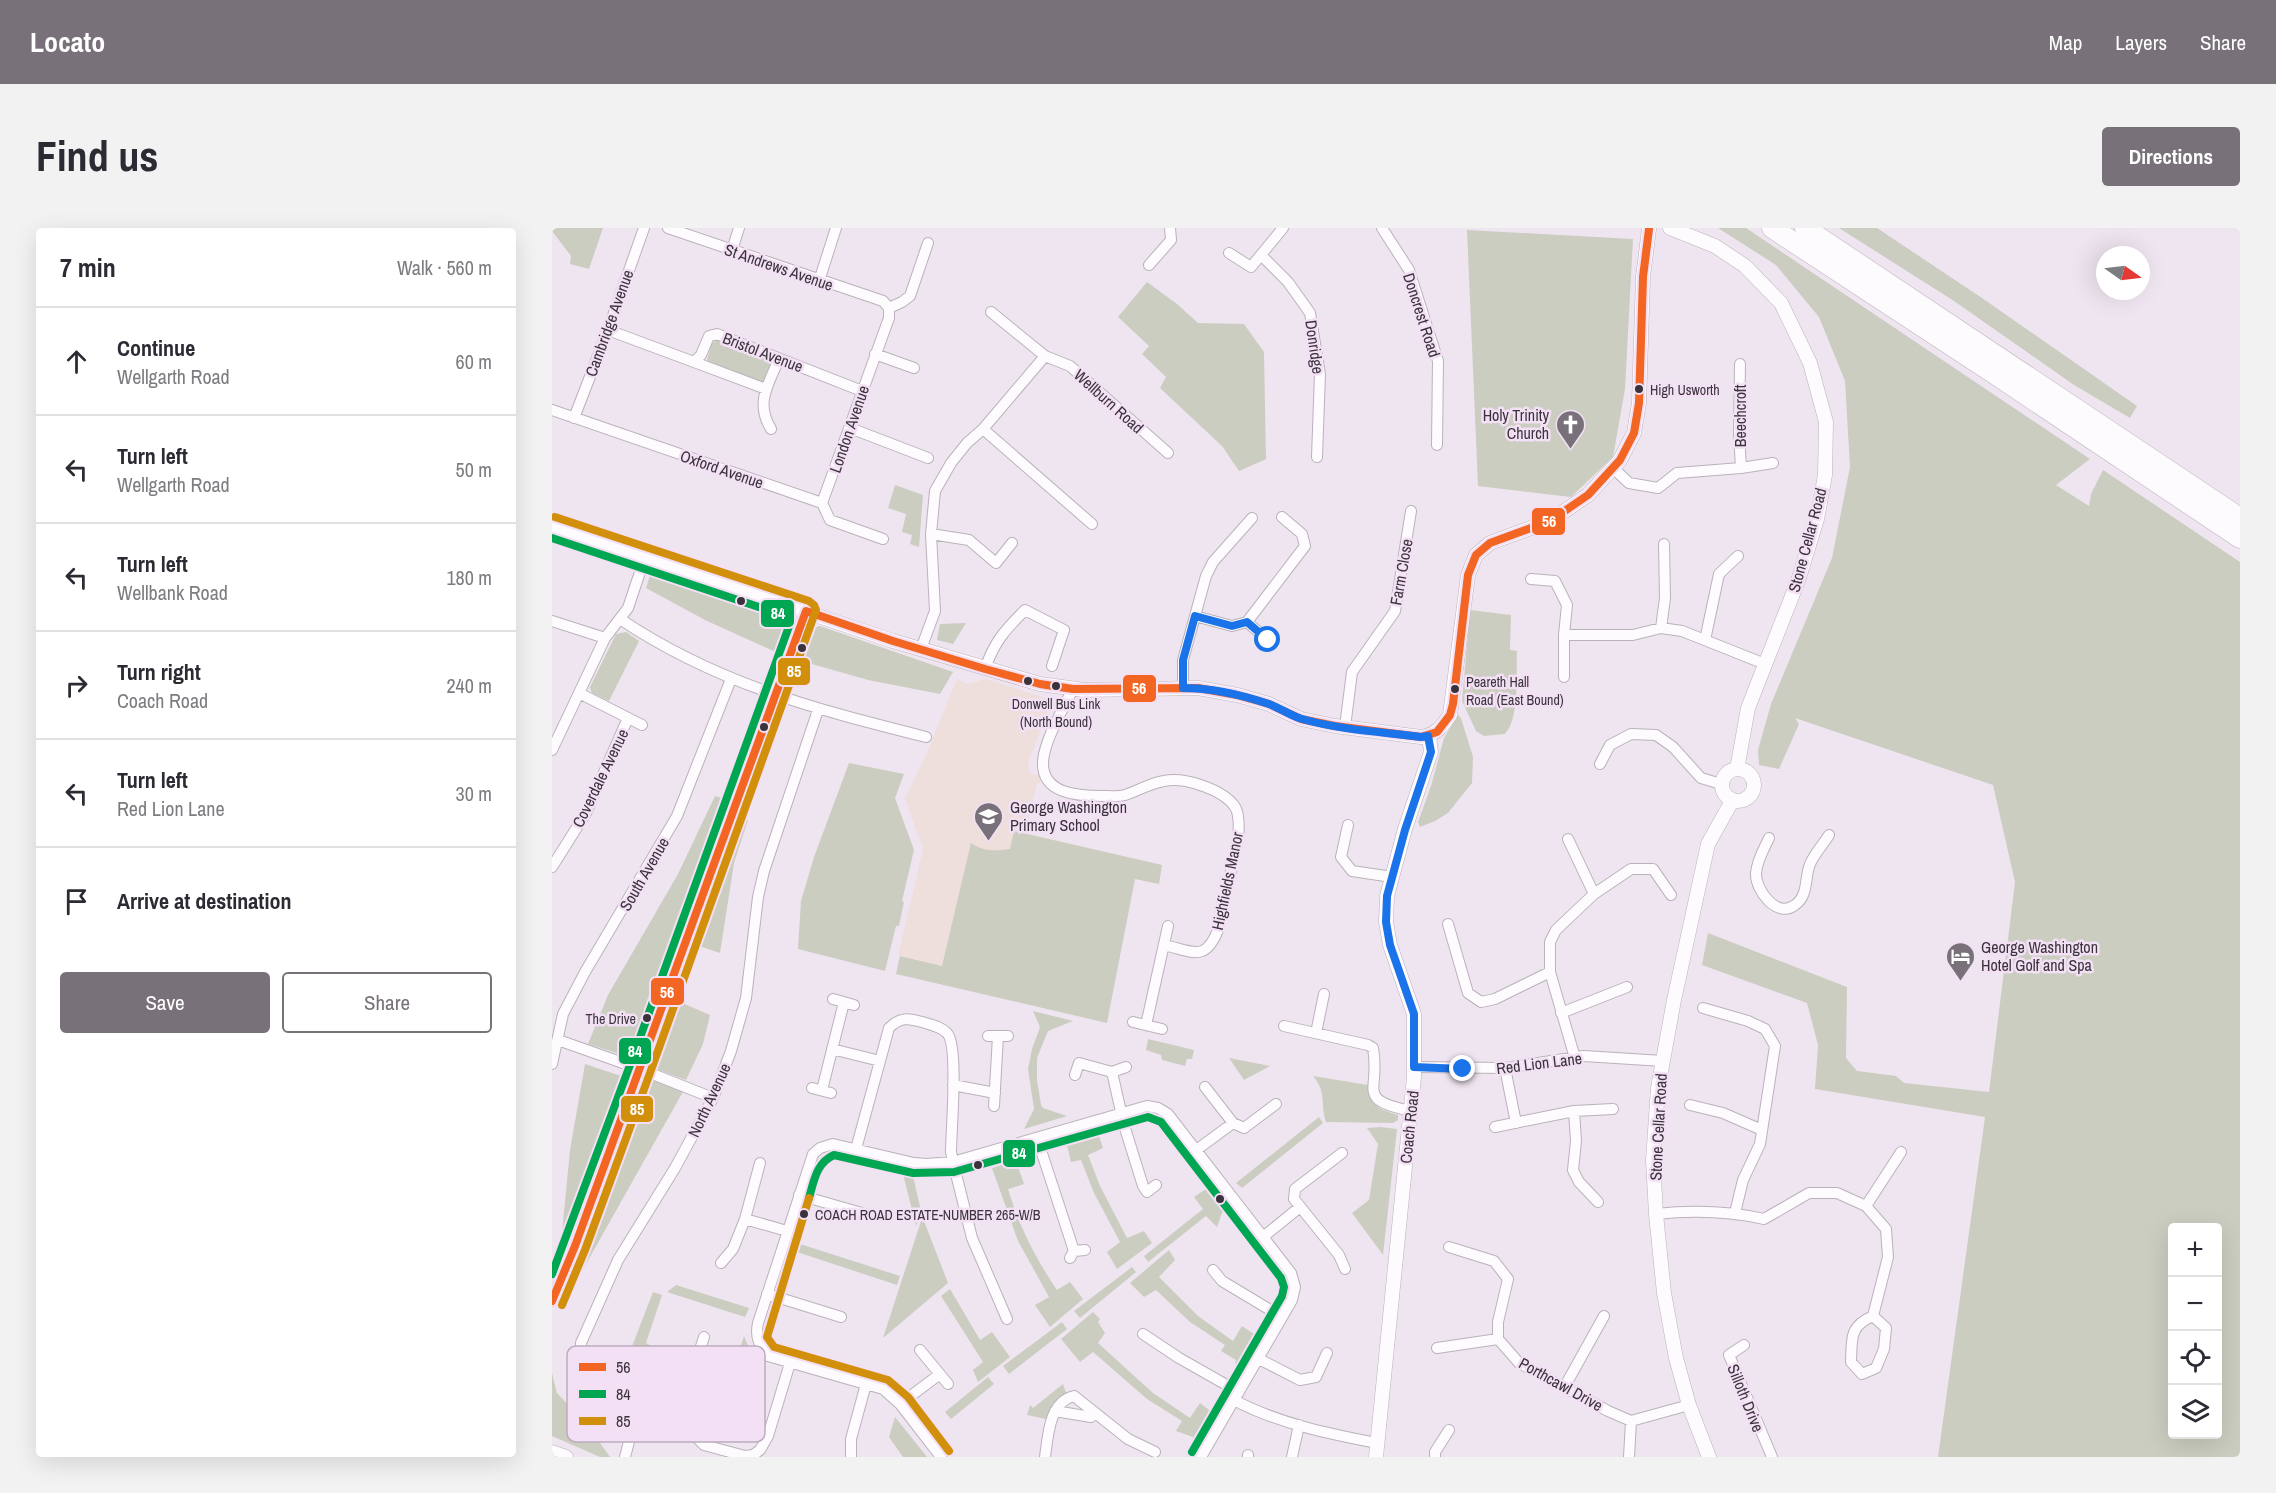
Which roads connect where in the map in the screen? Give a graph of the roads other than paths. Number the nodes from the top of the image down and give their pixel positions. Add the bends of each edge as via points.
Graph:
1 (644, 228) edge
2 (668, 228) edge
3 (739, 228) edge
4 (836, 228) edge
5 (1170, 228) edge
6 (1283, 228) edge
7 (1382, 228) edge
8 (1648, 228) edge
9 (1660, 228) edge
10 (1670, 228) edge
11 (1772, 228) edge
12 (1804, 228) edge
13 (928, 243) dead end
14 (732, 250) junction
15 (1229, 253) dead end
16 (1261, 255) junction
17 (1149, 265) dead end
18 (819, 281) junction
19 (889, 308) junction
20 (991, 312) dead end
21 (608, 330) junction
22 (875, 354) junction
23 (1045, 356) junction
24 (779, 359) junction
25 (694, 362) junction
26 (1740, 364) dead end
27 (914, 368) dead end
28 (766, 389) junction
29 (862, 391) junction
30 (552, 410) edge
31 (573, 418) junction
32 (850, 428) junction
33 (771, 429) dead end
34 (983, 429) junction
35 (1437, 445) dead end
36 (1168, 453) dead end
37 (1317, 457) dead end
38 (928, 458) dead end
39 (1773, 463) dead end
40 (1613, 468) junction
41 (1741, 468) junction
42 (822, 502) junction
43 (1411, 512) dead end
44 (1282, 517) dead end
45 (1252, 518) dead end
46 (2240, 518) edge
47 (1092, 524) dead end
48 (552, 527) edge
49 (931, 534) junction
50 (2240, 538) edge
51 (883, 539) dead end
52 (1012, 543) dead end
53 (1664, 544) dead end
54 (1738, 556) dead end
55 (645, 557) junction
56 (1531, 579) dead end
57 (806, 611) junction
58 (1195, 616) junction
59 (620, 619) junction
60 (1069, 620) dead end
61 (552, 621) edge
62 (1247, 622) junction
63 (1662, 628) junction
64 (1064, 630) junction
65 (1564, 634) junction
66 (605, 638) junction
67 (1268, 640) dead end
68 (1705, 640) junction
69 (921, 650) junction
70 (1765, 664) junction
71 (1052, 666) dead end
72 (985, 669) junction
73 (1563, 677) dead end
74 (731, 679) junction
75 (1183, 688) junction
76 (1072, 689) junction
77 (579, 693) junction
78 (775, 696) junction
79 (818, 710) junction
80 (628, 718) junction
81 (642, 725) dead end
82 (1345, 727) junction
83 (1428, 736) junction
84 (926, 737) dead end
85 (552, 750) edge
86 (1600, 764) dead end
87 (1737, 770) junction
88 (1721, 784) junction
89 (1732, 801) junction
90 (1348, 825) dead end
91 (1829, 835) dead end
92 (1769, 838) dead end
93 (1568, 839) dead end
94 (552, 867) edge
95 (1392, 877) junction
96 (1593, 894) junction
97 (1671, 895) dead end
98 (1448, 924) dead end
99 (1168, 926) dead end
100 (1164, 945) junction
101 (1550, 972) junction
102 (1627, 987) dead end
103 (1324, 994) dead end
104 (844, 1002) dead end
105 (1704, 1008) dead end
106 (1561, 1013) junction
107 (1133, 1022) dead end
108 (1146, 1025) junction
109 (1284, 1026) dead end
110 (1162, 1029) dead end
111 (1316, 1033) junction
112 (998, 1036) dead end
113 (558, 1040) junction
114 (832, 1049) junction
115 (1575, 1058) junction
116 (880, 1061) junction
117 (1663, 1061) junction
118 (552, 1064) edge
119 (1125, 1067) dead end
120 (1414, 1067) junction
121 (1505, 1068) junction
122 (640, 1069) junction
123 (1112, 1072) junction
124 (1075, 1076) dead end
125 (952, 1085) junction
126 (1205, 1087) dead end
127 (822, 1090) dead end
128 (995, 1093) junction
129 (713, 1098) junction
130 (1277, 1105) dead end
131 (1690, 1105) dead end
132 (994, 1106) dead end
133 (1613, 1109) dead end
134 (1411, 1111) junction
135 (1574, 1111) junction
136 (1122, 1114) junction
137 (1233, 1123) junction
138 (1516, 1123) junction
139 (1496, 1127) dead end
140 (1762, 1130) junction
141 (1036, 1138) junction
142 (856, 1149) junction
143 (1195, 1151) junction
144 (1901, 1152) dead end
145 (1342, 1153) dead end
146 (953, 1162) junction
147 (760, 1163) dead end
148 (1156, 1185) dead end
149 (799, 1195) junction
150 (859, 1200) dead end
151 (1598, 1202) dead end
152 (1866, 1206) junction
153 (1300, 1207) junction
154 (856, 1213) junction
155 (1735, 1213) junction
156 (1656, 1214) junction
157 (872, 1216) dead end
158 (745, 1219) junction
159 (787, 1231) junction
160 (1263, 1237) junction
161 (1449, 1247) dead end
162 (1077, 1253) dead end
163 (721, 1263) dead end
164 (1345, 1269) dead end
165 (1212, 1270) dead end
166 (767, 1294) junction
167 (552, 1301) edge
168 (1604, 1316) dead end
169 (1873, 1316) junction
170 (841, 1317) dead end
171 (1282, 1317) junction
172 (1007, 1319) dead end
173 (1141, 1331) dead end
174 (704, 1337) dead end
175 (1498, 1339) junction
176 (687, 1345) dead end
177 (1744, 1345) dead end
178 (581, 1346) edge
179 (690, 1346) edge
180 (701, 1346) edge
181 (761, 1346) edge
182 (1437, 1348) dead end
183 (920, 1350) dead end
184 (765, 1352) edge
185 (1327, 1353) dead end
186 (1257, 1358) junction
187 (790, 1363) junction
188 (940, 1374) junction
189 (866, 1384) junction
190 (948, 1384) dead end
191 (1565, 1386) junction
192 (1236, 1396) junction
193 (900, 1404) junction
194 (1689, 1405) junction
195 (1056, 1411) junction
196 (1095, 1414) junction
197 (1631, 1420) junction
198 (1299, 1425) junction
199 (1449, 1430) dead end
200 (765, 1441) edge
201 (629, 1442) edge
202 (701, 1442) edge
203 (765, 1442) edge
204 (1377, 1450) edge
205 (552, 1452) edge
206 (1155, 1452) dead end
207 (566, 1457) edge
208 (625, 1457) edge
209 (851, 1457) edge
210 (941, 1457) edge
211 (1045, 1457) edge
212 (1201, 1457) edge
213 (1292, 1457) edge
214 (1435, 1457) edge
215 (1629, 1457) edge
216 (1709, 1457) edge
217 (1772, 1457) edge

1 - 21 street, Cambridge Avenue
2 - 14 street, St Andrews Avenue
3 - 14 street
4 - 18 street
5 - 17 street via 1171,240
6 - 16 street
7 - 35 street, Doncrest Road via 1409,270 1438,361
8 - 9 street
8 - 40 street via 1639,404 1634,433
10 - 70 street, Stone Cellar Road via 1715,246 1744,266 1781,303 1810,363 1826,422 1825,475 1817,519 1798,582
11 - 50 highway
12 - 46 highway
13 - 19 street via 910,296
14 - 18 street, St Andrews Avenue
15 - 16 street via 1251,267
16 - 37 street, Donridge via 1288,282 1310,313 1320,374
18 - 19 street, St Andrews Avenue via 883,301
19 - 22 street, London Avenue
20 - 23 street, Wellburn Road
21 - 25 street
21 - 31 street, Cambridge Avenue
22 - 27 street
22 - 29 street, London Avenue
23 - 34 street
23 - 36 street, Wellburn Road via 1070,366
24 - 25 street, Bristol Avenue via 717,334 709,336
24 - 28 street
24 - 29 street, Bristol Avenue
25 - 28 street
26 - 41 street, Beechcroft
28 - 33 street via 762,406
29 - 32 street, London Avenue
30 - 31 street, Oxford Avenue
31 - 42 street, Oxford Avenue
32 - 38 street
32 - 42 street, London Avenue
34 - 47 street
34 - 49 street via 945,470 935,491
39 - 41 street, Beechcroft
40 - 41 street, Beechcroft via 1629,483 1658,488 1677,473
40 - 83 street via 1588,495 1550,521 1490,543 1476,555 1468,575 1450,715 1437,732
42 - 51 street via 830,520
43 - 82 street, Farm Close via 1395,611 1352,672
44 - 62 street via 1302,534 1305,546
45 - 58 street via 1213,562
48 - 55 street
49 - 52 street via 969,540 996,563
49 - 69 street via 935,611
53 - 63 street
54 - 68 street via 1719,574
55 - 57 street
55 - 59 street via 628,608
56 - 65 street via 1555,581 1567,605
57 - 69 street
57 - 78 street
58 - 62 street via 1232,626
58 - 75 street via 1183,660
59 - 66 street
59 - 74 street
60 - 64 street
61 - 66 street
62 - 67 street
63 - 65 street via 1633,635
63 - 68 street
64 - 71 street
64 - 72 street via 1025,610 1000,636
65 - 73 street
66 - 77 street
68 - 70 street
69 - 72 street
70 - 87 street, Stone Cellar Road via 1748,708
72 - 76 street
74 - 78 street
74 - 113 street, South Avenue via 677,816 585,972 563,1014
75 - 76 street
75 - 82 street via 1237,695 1301,718
76 - 100 street, Highfields Manor via 1045,751 1043,768 1055,788 1068,794 1124,795 1165,780 1187,782 1216,790 1235,807 1238,839 1214,942 1206,951 1197,952
77 - 80 street
77 - 85 street
78 - 79 street
78 - 122 street
79 - 84 street
79 - 129 street, North Avenue via 764,870 746,998
80 - 81 street
80 - 94 street, Coverdale Avenue via 586,813
82 - 83 street
83 - 95 street, Coach Road via 1431,752
86 - 88 street via 1610,745 1631,734 1656,735 1701,778
87 - 88 street via 1731,770
87 - 89 street via 1750,773 1754,791 1742,802
88 - 89 street
89 - 117 street, Stone Cellar Road via 1708,844
90 - 95 street via 1341,857 1352,871
91 - 92 street via 1809,865 1802,898 1788,909 1777,907 1760,891 1757,867
93 - 96 street
95 - 120 street, Coach Road via 1386,922 1414,1014
96 - 97 street via 1631,869 1653,869
96 - 101 street via 1556,930 1550,942
98 - 101 street via 1468,993 1481,1002
99 - 100 street
100 - 108 street
101 - 106 street
102 - 106 street
103 - 111 street
104 - 114 street
105 - 140 street via 1765,1029 1775,1046
106 - 115 street
107 - 108 street
108 - 110 street
109 - 111 street
111 - 134 street via 1373,1048 1374,1094 1378,1101
112 - 128 street
113 - 118 street, South Avenue
113 - 122 street
114 - 116 street
114 - 127 street
115 - 117 street, Red Lion Lane
115 - 121 street, Red Lion Lane
116 - 125 street via 889,1028 896,1022 908,1018 938,1026 949,1034 953,1044
116 - 142 street
117 - 156 street, Stone Cellar Road via 1653,1160
119 - 123 street
120 - 121 street, Red Lion Lane
120 - 134 street, Coach Road
121 - 138 street
122 - 129 street
122 - 167 street
123 - 124 street via 1079,1063
123 - 136 street
125 - 128 street
125 - 146 street
126 - 137 street
128 - 132 street
129 - 178 street, North Avenue via 618,1260
130 - 137 street via 1244,1128
131 - 140 street via 1723,1113
133 - 135 street
134 - 204 street, Coach Road
135 - 138 street
135 - 151 street via 1573,1170
136 - 141 street
136 - 143 street via 1147,1106 1158,1108 1168,1114
136 - 148 street via 1143,1186 1147,1192
137 - 143 street
138 - 139 street
140 - 155 street
141 - 146 street
141 - 162 street
142 - 146 street via 926,1164
142 - 149 street via 833,1144 820,1148 813,1154
143 - 160 street
144 - 152 street
145 - 153 street via 1329,1169 1295,1189 1294,1199
146 - 172 street via 972,1238 1002,1295
147 - 158 street
149 - 154 street
149 - 159 street
150 - 154 street
152 - 155 street via 1837,1193 1809,1193 1764,1219
152 - 169 street via 1886,1229 1888,1257
153 - 160 street
153 - 164 street via 1339,1255
154 - 157 street
155 - 156 street via 1692,1210
156 - 194 street, Stone Cellar Road via 1670,1326
158 - 159 street
158 - 163 street via 734,1249
159 - 166 street
160 - 171 street via 1291,1273 1295,1287
161 - 175 street via 1494,1261 1508,1279
165 - 171 street via 1222,1281
166 - 170 street via 831,1308
166 - 181 street via 756,1332
168 - 191 street
169 - 169 street via 1886,1328 1884,1349 1876,1368 1862,1374 1851,1362 1853,1331
171 - 186 street
173 - 192 street
174 - 180 street
175 - 182 street
175 - 191 street, Porthcawl Drive via 1519,1363
176 - 179 street
177 - 217 street, Silloth Drive via 1729,1355
183 - 188 street via 933,1358
184 - 187 street
185 - 186 street via 1316,1377 1300,1380
186 - 192 street
187 - 189 street
187 - 200 street
188 - 190 street
188 - 193 street
189 - 193 street via 883,1389
189 - 209 street via 851,1439
191 - 197 street, Porthcawl Drive
192 - 198 street via 1269,1416
192 - 212 street
193 - 210 street
194 - 197 street
194 - 216 street, Stone Cellar Road
195 - 196 street via 1091,1417
195 - 196 street via 1074,1396
195 - 211 street
196 - 206 street via 1128,1439
197 - 215 street
198 - 204 street
198 - 213 street
199 - 214 street
201 - 208 street, North Avenue
202 - 203 street via 745,1456 760,1450
205 - 207 street

